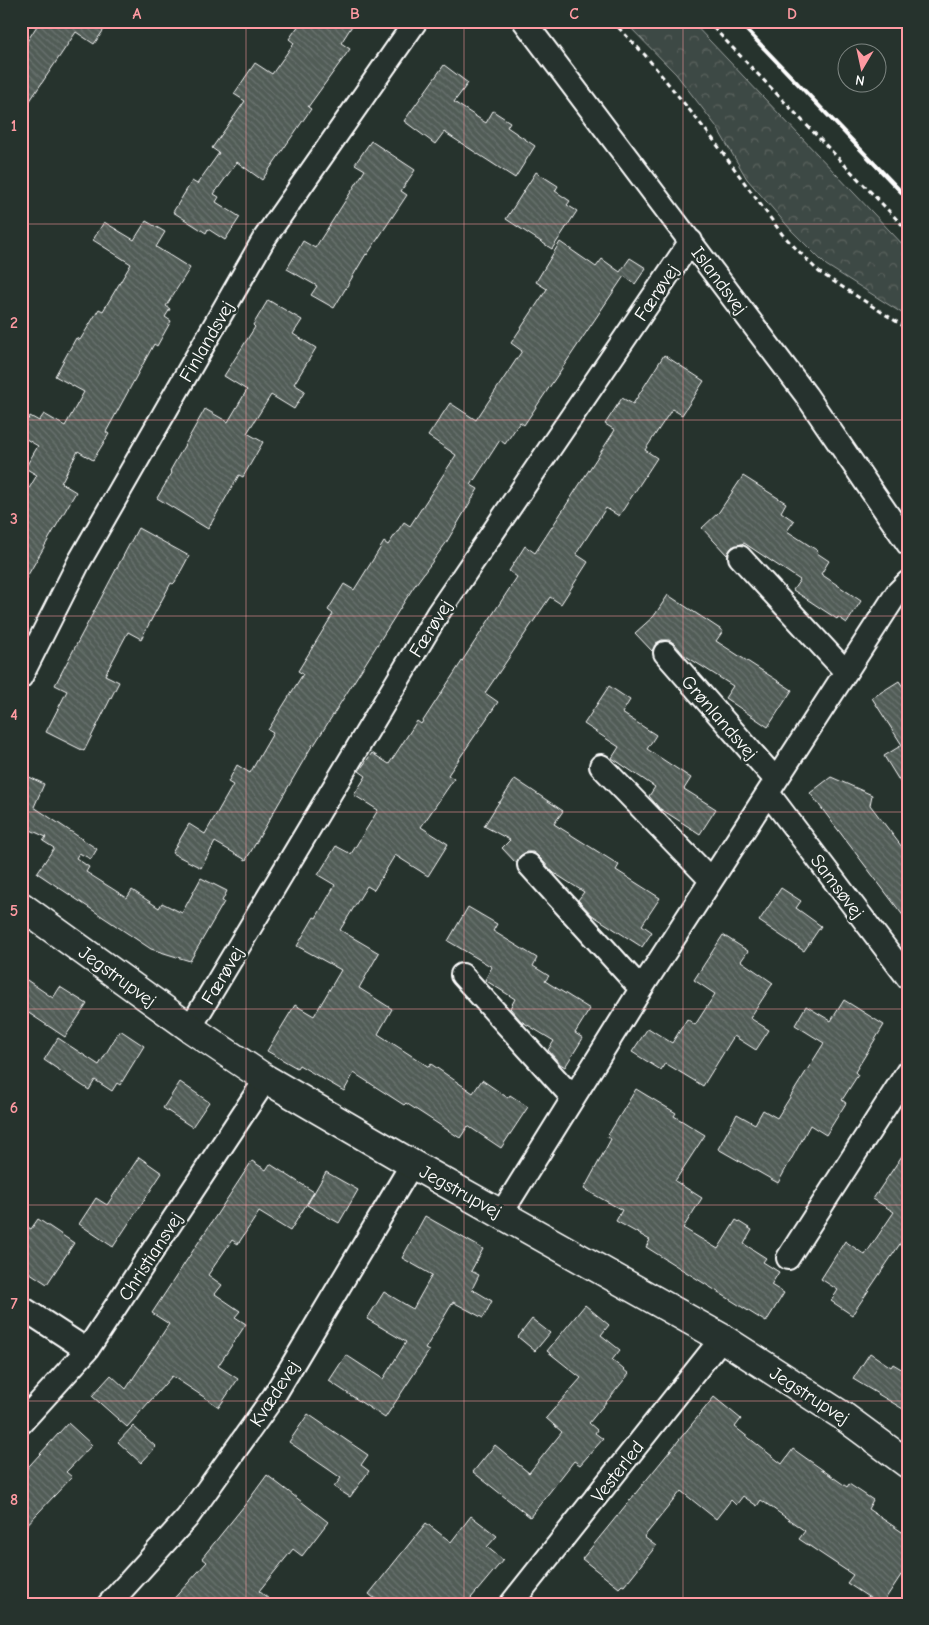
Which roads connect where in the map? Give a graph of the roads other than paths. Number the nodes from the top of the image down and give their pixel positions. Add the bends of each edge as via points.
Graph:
1 (416, 21) edge
2 (524, 21) edge
3 (691, 241) junction
4 (908, 544) edge
5 (740, 557) dead end
6 (908, 582) edge
7 (665, 653) dead end
8 (846, 672) junction
9 (21, 677) edge
10 (602, 766) dead end
11 (772, 786) junction
12 (529, 865) dead end
13 (711, 880) junction
14 (21, 906) edge
15 (462, 975) dead end
16 (908, 978) edge
17 (641, 989) junction
18 (190, 1028) junction
19 (908, 1071) edge
20 (266, 1079) junction
21 (573, 1098) junction
22 (412, 1164) junction
23 (501, 1214) junction
24 (788, 1258) dead end
25 (21, 1307) edge
26 (722, 1338) junction
27 (87, 1350) junction
28 (21, 1423) edge
29 (908, 1464) edge
30 (110, 1604) edge
31 (511, 1604) edge

1 - 9 street, Finlandsvej via 264,239 79,562
2 - 3 street, Islandsvej
3 - 4 street, Islandsvej via 806,395
3 - 18 street, Færøvej via 438,613
5 - 8 street
6 - 8 street, Grønlandsvej via 897,593
7 - 11 street, Grønlandsvej
8 - 11 street, Grønlandsvej
10 - 13 street
11 - 13 street, Grønlandsvej
11 - 16 street, Samsøvej
12 - 17 street
13 - 17 street, Grønlandsvej
14 - 18 street, Jegstrupvej
15 - 21 street
17 - 21 street, Grønlandsvej
18 - 20 street, Jegstrupvej
19 - 24 street
20 - 22 street, Jegstrupvej
20 - 27 street, Christiansvej
21 - 23 street, Grønlandsvej
22 - 23 street, Jegstrupvej
22 - 30 street, Kvædevej via 274,1396 186,1518
23 - 26 street, Jegstrupvej
25 - 27 street
26 - 29 street, Jegstrupvej via 843,1416
26 - 31 street, Vesterled
27 - 28 street, Christiansvej

